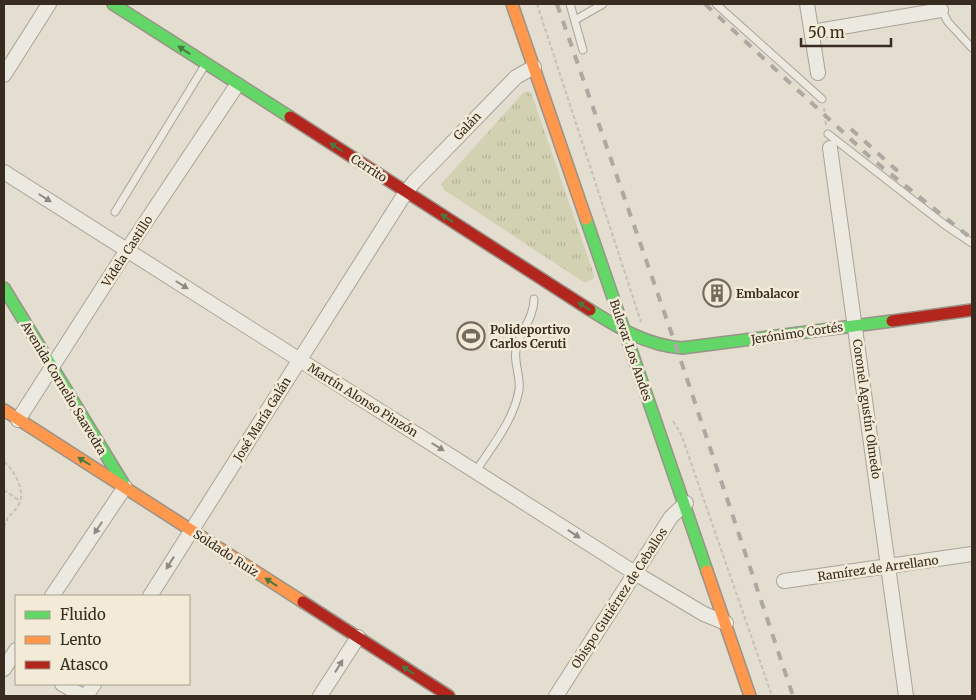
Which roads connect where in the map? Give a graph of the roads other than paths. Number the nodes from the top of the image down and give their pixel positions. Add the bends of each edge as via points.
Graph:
1 (49, 4) edge
2 (114, 4) edge
3 (512, 4) edge
4 (570, 4) edge
5 (603, 4) edge
6 (716, 4) edge
7 (807, 4) edge
8 (940, 7) edge
9 (575, 20) junction
10 (812, 32) junction
11 (972, 48) edge
12 (582, 50) dead end
13 (206, 64) junction
14 (534, 67) junction
15 (818, 73) dead end
16 (4, 75) edge
17 (238, 85) junction
18 (822, 99) road end
19 (829, 141) joint
20 (4, 172) edge
21 (406, 192) junction
22 (115, 212) dead end
23 (972, 243) edge
24 (127, 250) junction
25 (4, 288) edge
26 (534, 299) dead end
27 (972, 310) edge
28 (854, 325) junction
29 (625, 332) junction
30 (300, 359) junction
31 (52, 370) junction
32 (4, 410) edge
33 (18, 420) junction
34 (476, 471) junction
35 (125, 487) junction
36 (686, 503) junction
37 (191, 530) junction
38 (972, 554) edge
39 (889, 566) junction
40 (635, 574) junction
41 (784, 581) dead end
42 (53, 595) edge
43 (151, 595) edge
44 (726, 623) junction
45 (358, 637) junction
46 (15, 654) edge
47 (4, 669) edge
48 (64, 685) edge
49 (93, 685) edge
50 (85, 696) edge
51 (320, 696) edge
52 (449, 696) edge
53 (556, 696) edge
54 (750, 696) edge
55 (906, 696) edge

1 - 16 street
13 -> 2 main road, Cerrito
3 - 14 main road, Bulevar Los Andes
4 - 9 lane
5 - 9 lane
6 - 18 lane
7 - 10 street
8 - 10 street
8 - 11 lane via 948,22
9 - 12 lane
10 - 15 street
13 - 17 main road, Cerrito
13 - 22 lane
14 - 21 street, Galán via 516,77
14 - 29 main road, Bulevar Los Andes
21 -> 17 main road, Cerrito
17 - 24 street, Videla Castillo
19 - 23 lane
19 - 28 street, Coronel Agustín Olmedo
20 -> 24 street, Martín Alonso Pinzón
29 -> 21 main road, Cerrito
21 - 30 street, José María Galán
24 -> 30 street, Martín Alonso Pinzón
24 - 31 street, Videla Castillo
25 - 31 main road, Avenida Cornelio Saavedra
26 - 34 lane via 534,308 514,355 519,388 515,410
27 - 28 main road, Jerónimo Cortés
28 - 29 main road, Jerónimo Cortés via 678,349 647,342
28 - 39 street, Coronel Agustín Olmedo
29 - 36 main road, Bulevar Los Andes
30 -> 34 street, Martín Alonso Pinzón
30 - 37 street, José María Galán
31 - 33 street, Videla Castillo
31 - 35 main road, Avenida Cornelio Saavedra
32 - 33 main road, Soldado Ruiz
35 -> 33 main road, Soldado Ruiz
34 -> 40 street, Martín Alonso Pinzón
35 - 37 main road, Soldado Ruiz
35 -> 42 street
36 - 40 street, Obispo Gutiérrez de Ceballos via 671,517
36 - 44 main road, Bulevar Los Andes
37 -> 43 street, José María Galán
45 -> 37 main road, Soldado Ruiz
38 - 39 street, Ramírez de Arrellano
39 - 41 street, Ramírez de Arrellano
39 - 55 street, Coronel Agustín Olmedo
40 - 44 street, Martín Alonso Pinzón via 704,614
40 - 53 street, Obispo Gutiérrez de Ceballos
44 - 54 main road, Bulevar Los Andes
51 -> 45 street
52 -> 45 main road, Soldado Ruiz
46 - 47 street
48 - 50 street
49 - 50 street

